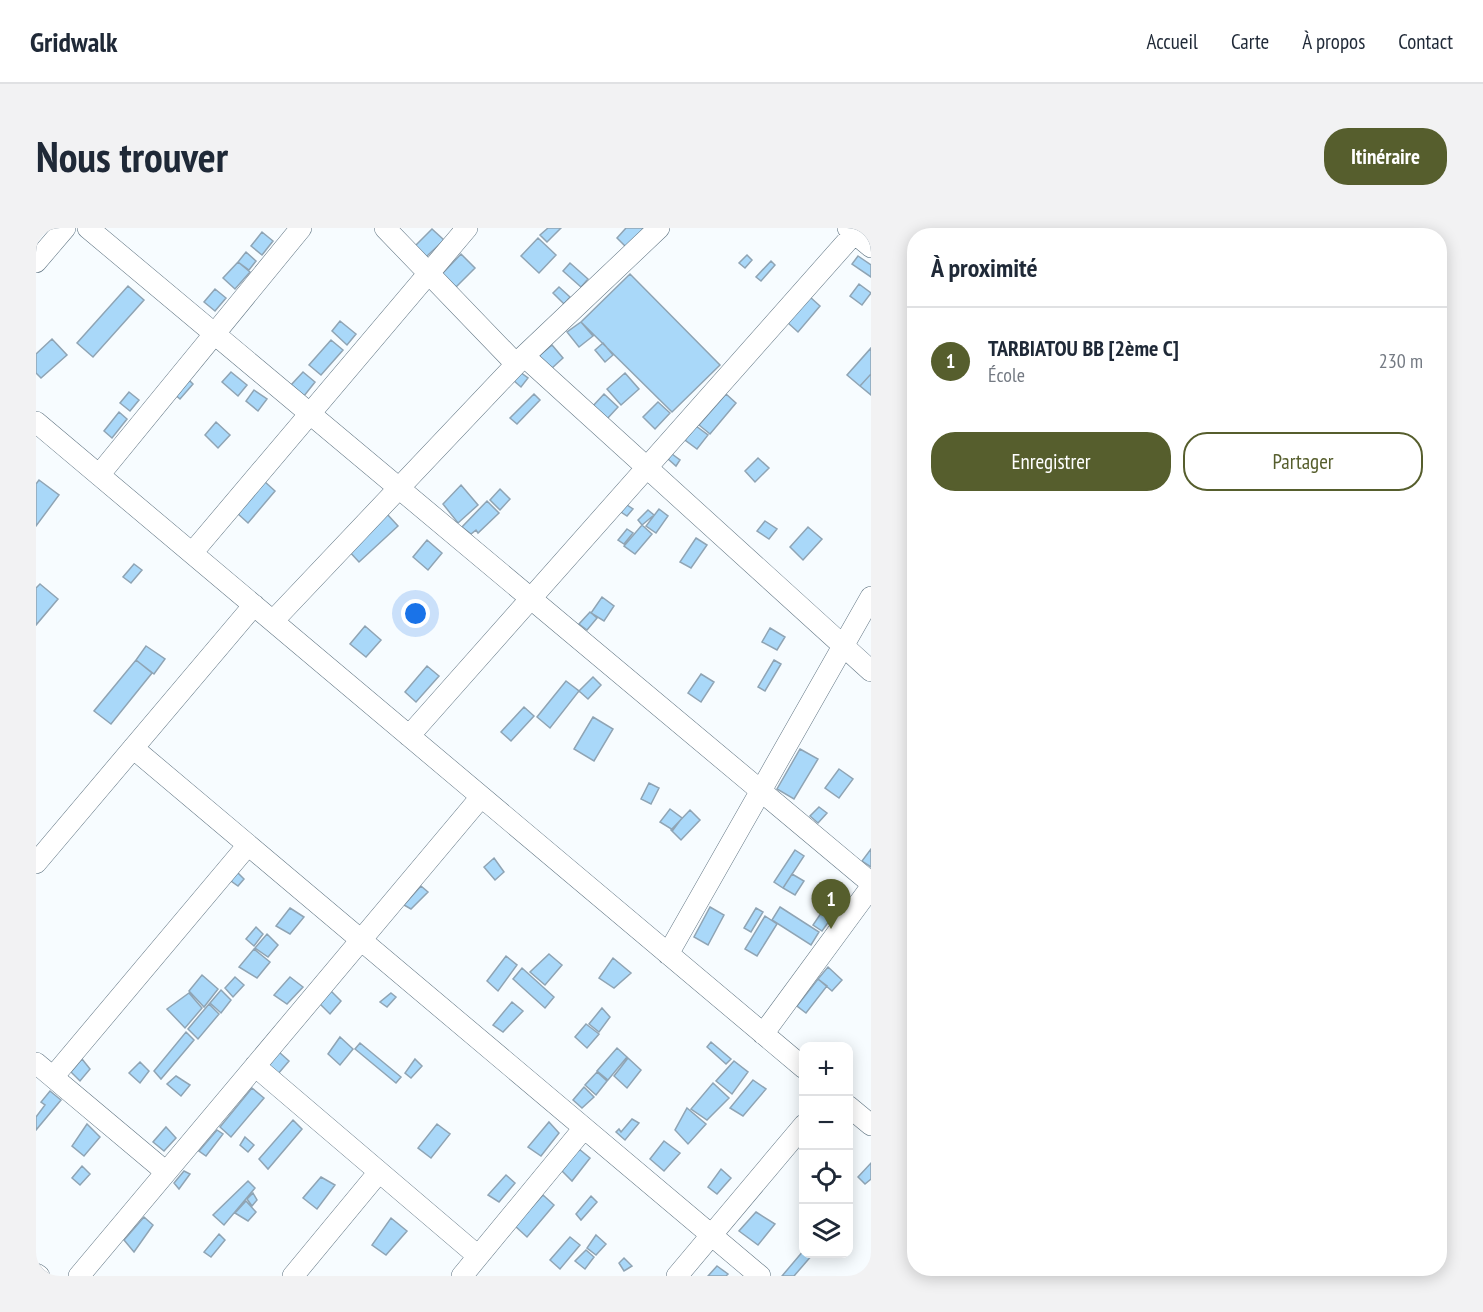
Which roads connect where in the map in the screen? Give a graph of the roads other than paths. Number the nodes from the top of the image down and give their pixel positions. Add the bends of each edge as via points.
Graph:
1 (65, 228) edge
2 (88, 228) edge
3 (301, 228) edge
4 (385, 228) edge
5 (467, 228) edge
6 (659, 228) edge
7 (854, 230) edge
8 (871, 247) edge
9 (36, 262) edge
10 (429, 273) junction
11 (214, 334) junction
12 (520, 360) junction
13 (310, 414) junction
14 (36, 422) edge
15 (647, 468) junction
16 (99, 475) junction
17 (399, 488) junction
18 (192, 553) junction
19 (871, 597) edge
20 (531, 599) junction
21 (254, 605) junction
22 (273, 621) junction
23 (843, 646) junction
24 (871, 671) edge
25 (410, 736) junction
26 (133, 748) junction
27 (761, 791) junction
28 (481, 797) junction
29 (248, 845) junction
30 (38, 857) edge
31 (871, 885) edge
32 (361, 940) junction
33 (668, 954) junction
34 (763, 1034) junction
35 (36, 1063) edge
36 (799, 1064) edge
37 (255, 1066) junction
38 (53, 1077) junction
39 (853, 1109) edge
40 (871, 1125) edge
41 (584, 1128) junction
42 (799, 1131) edge
43 (166, 1172) junction
44 (379, 1172) junction
45 (711, 1235) junction
46 (478, 1256) junction
47 (79, 1276) edge
48 (293, 1276) edge
49 (462, 1276) edge
50 (677, 1276) edge
51 (760, 1276) edge

1 - 9 street
2 - 11 street
3 - 11 street
4 - 10 street
5 - 10 street
6 - 12 street
7 - 8 street
7 - 15 street
10 - 12 street
10 - 13 street
11 - 13 street
11 - 16 street
12 - 15 street
12 - 17 street
13 - 17 street
13 - 18 street
14 - 16 street
15 - 20 street
15 - 23 street
16 - 18 street
17 - 20 street
17 - 22 street
18 - 21 street
19 - 23 street
20 - 25 street
20 - 27 street
21 - 22 street
21 - 26 street
22 - 25 street
23 - 24 street
23 - 27 street
25 - 28 street
26 - 29 street
26 - 30 street
27 - 31 street
27 - 33 street
28 - 32 street
28 - 33 street
29 - 32 street
29 - 38 street
31 - 34 street
32 - 37 street
32 - 41 street
33 - 34 street
34 - 36 street
35 - 38 street
37 - 43 street
37 - 44 street
38 - 43 street
39 - 40 street
41 - 45 street
41 - 46 street
42 - 45 street
43 - 47 street
44 - 46 street
44 - 48 street
45 - 50 street
45 - 51 street
46 - 49 street

